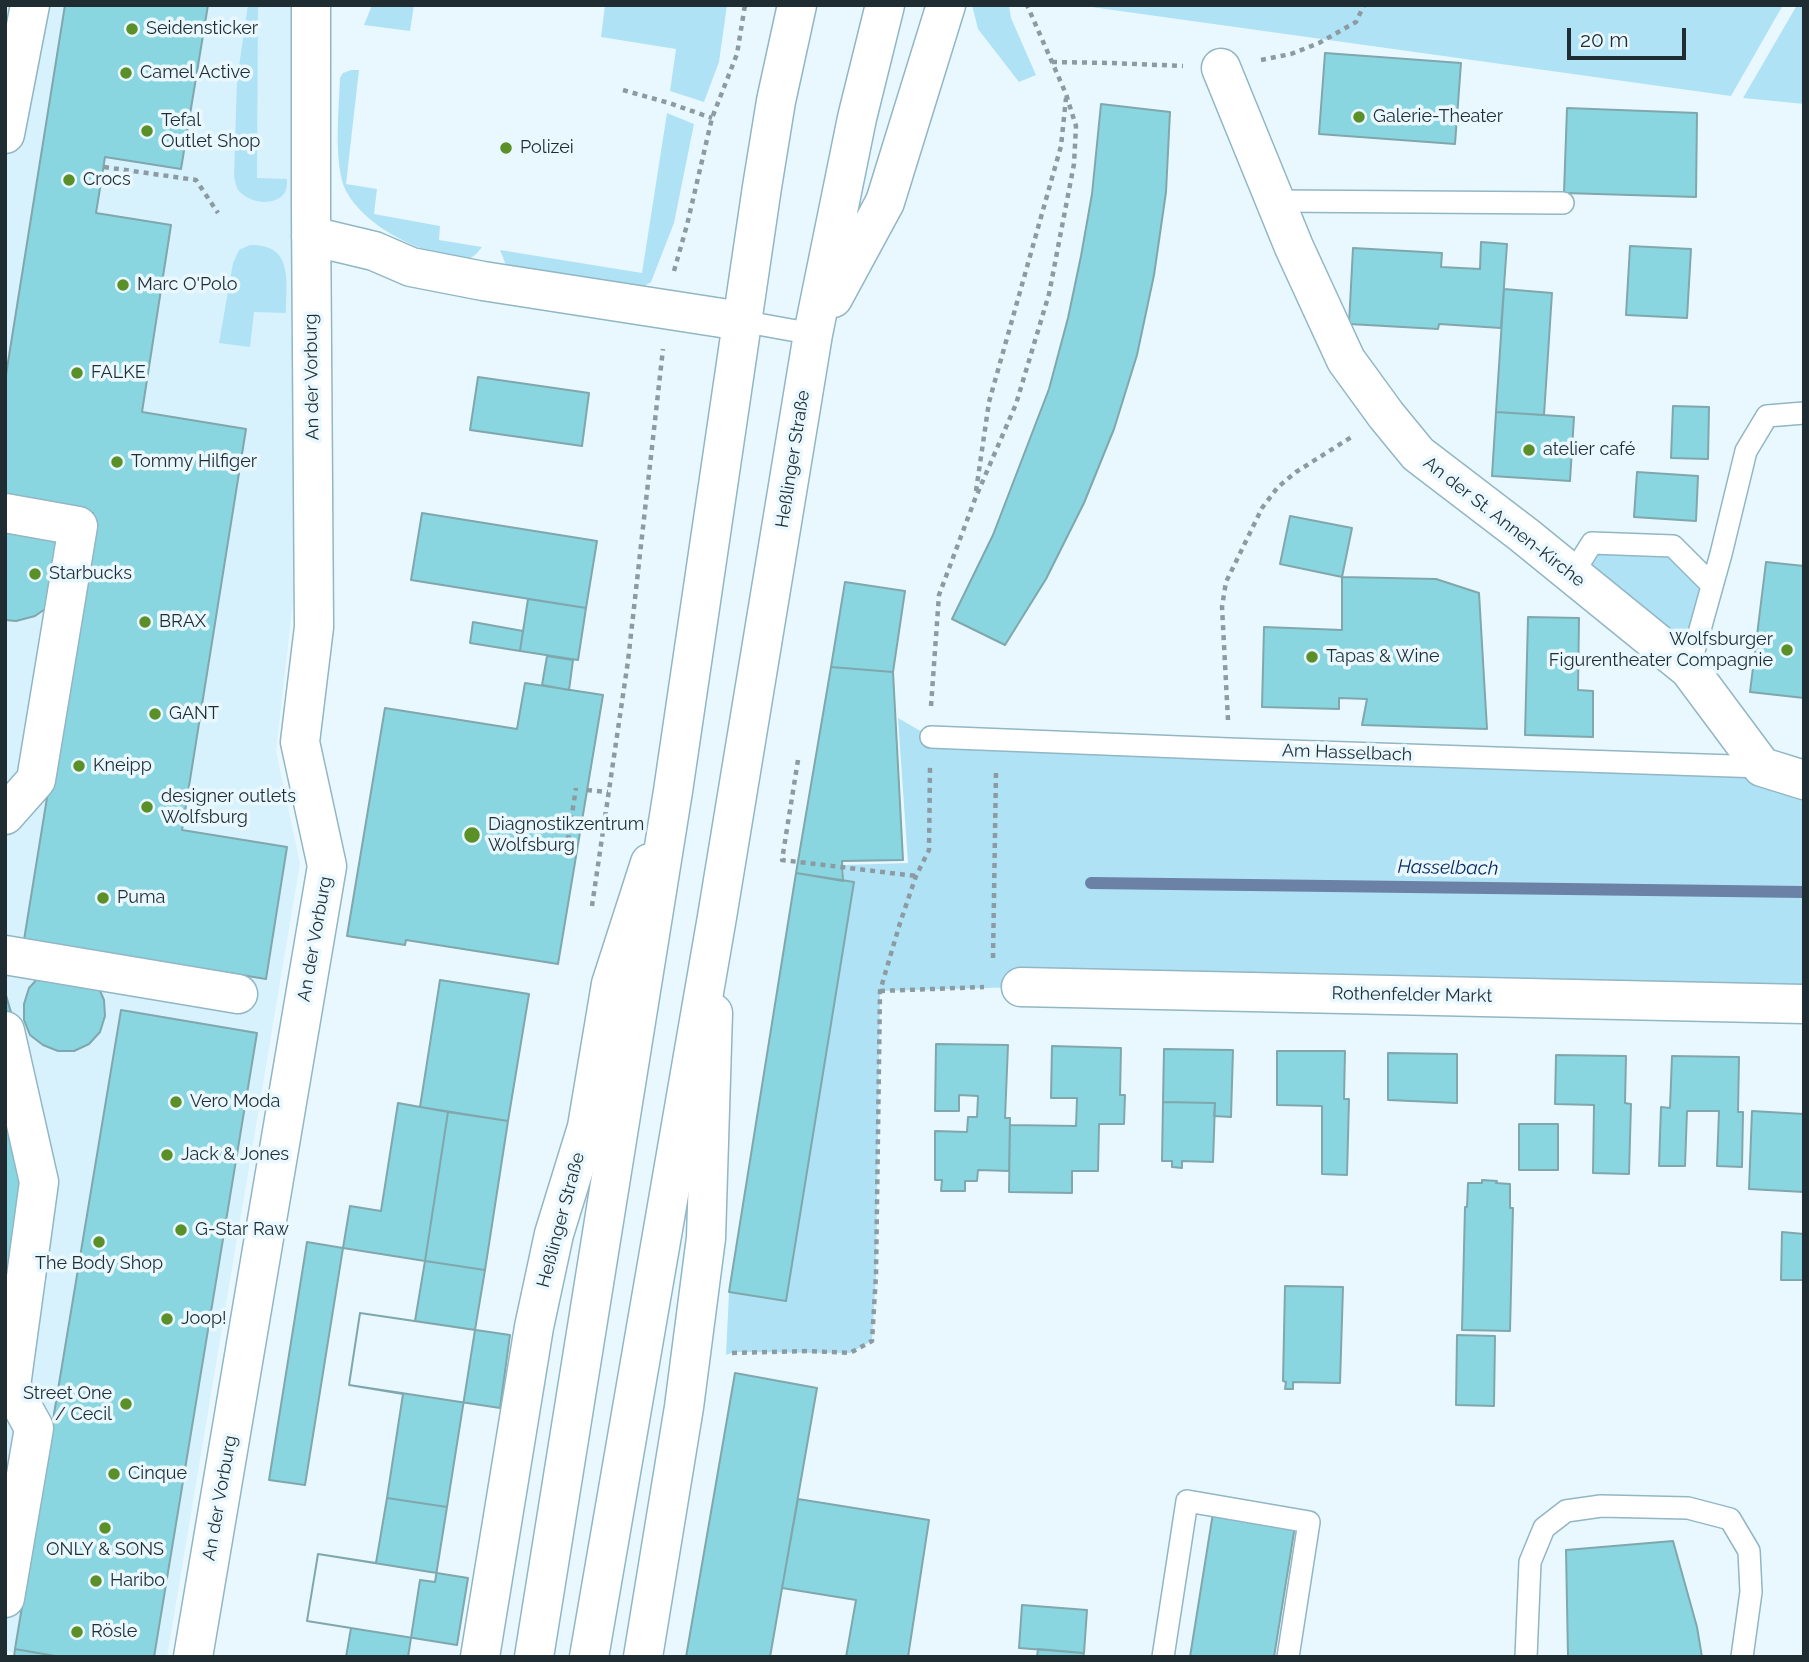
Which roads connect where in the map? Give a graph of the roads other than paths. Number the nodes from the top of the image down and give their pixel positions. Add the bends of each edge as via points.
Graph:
1 (30, 5) edge
2 (311, 5) edge
3 (797, 5) edge
4 (885, 5) edge
5 (946, 5) edge
6 (1221, 68) road end
7 (5, 134) edge
8 (1275, 201) junction
9 (1563, 203) dead end
10 (311, 236) junction
11 (741, 321) junction
12 (813, 334) junction
13 (1804, 413) edge
14 (5, 513) edge
15 (1572, 575) junction
16 (1713, 584) junction
17 (1689, 669) junction
18 (931, 737) dead end
19 (1762, 767) junction
20 (1804, 780) edge
21 (673, 791) junction
22 (5, 815) edge
23 (717, 916) junction
24 (5, 955) edge
25 (1007, 987) road end
26 (238, 995) dead end
27 (1804, 1004) edge
28 (5, 1031) edge
29 (8, 1390) edge
30 (5, 1598) edge
31 (193, 1657) edge
32 (480, 1657) edge
33 (534, 1657) edge
34 (589, 1657) edge
35 (643, 1657) edge
36 (1163, 1657) edge
37 (1288, 1657) edge
38 (1527, 1657) edge
39 (1742, 1657) edge

1 - 7 street
2 - 10 street, An der Vorburg
3 - 11 street, Heßlinger Straße via 776,100
4 - 12 street, Heßlinger Straße
5 - 12 street via 885,202
6 - 8 street, An der St. Annen-Kirche
8 - 9 lane
8 - 15 street, An der St. Annen-Kirche via 1346,360 1386,415 1418,454
10 - 11 street via 374,251 411,267
10 - 31 street, An der Vorburg via 314,627 300,742 327,866
11 - 12 lane
11 - 21 street, Heßlinger Straße
12 - 23 street, Heßlinger Straße
13 - 16 lane via 1767,416 1746,451
14 - 22 street via 78,526 36,780
15 - 16 lane via 1592,543 1673,546
15 - 17 street, An der St. Annen-Kirche
16 - 17 lane
17 - 19 street, An der St. Annen-Kirche
18 - 19 lane, Am Hasselbach
19 - 20 street
21 - 32 street, Heßlinger Straße via 611,984 587,1127 554,1234 534,1327
21 - 33 street, Heßlinger Straße
23 - 34 street, Heßlinger Straße
23 - 35 street, Heßlinger Straße via 706,1238
24 - 26 street
25 - 27 street, Rothenfelder Markt
28 - 29 street via 38,1182
29 - 30 street via 34,1428
36 - 37 lane via 1187,1501 1309,1522
38 - 39 lane via 1530,1562 1544,1528 1566,1511 1601,1506 1688,1508 1730,1519 1749,1552 1751,1592

